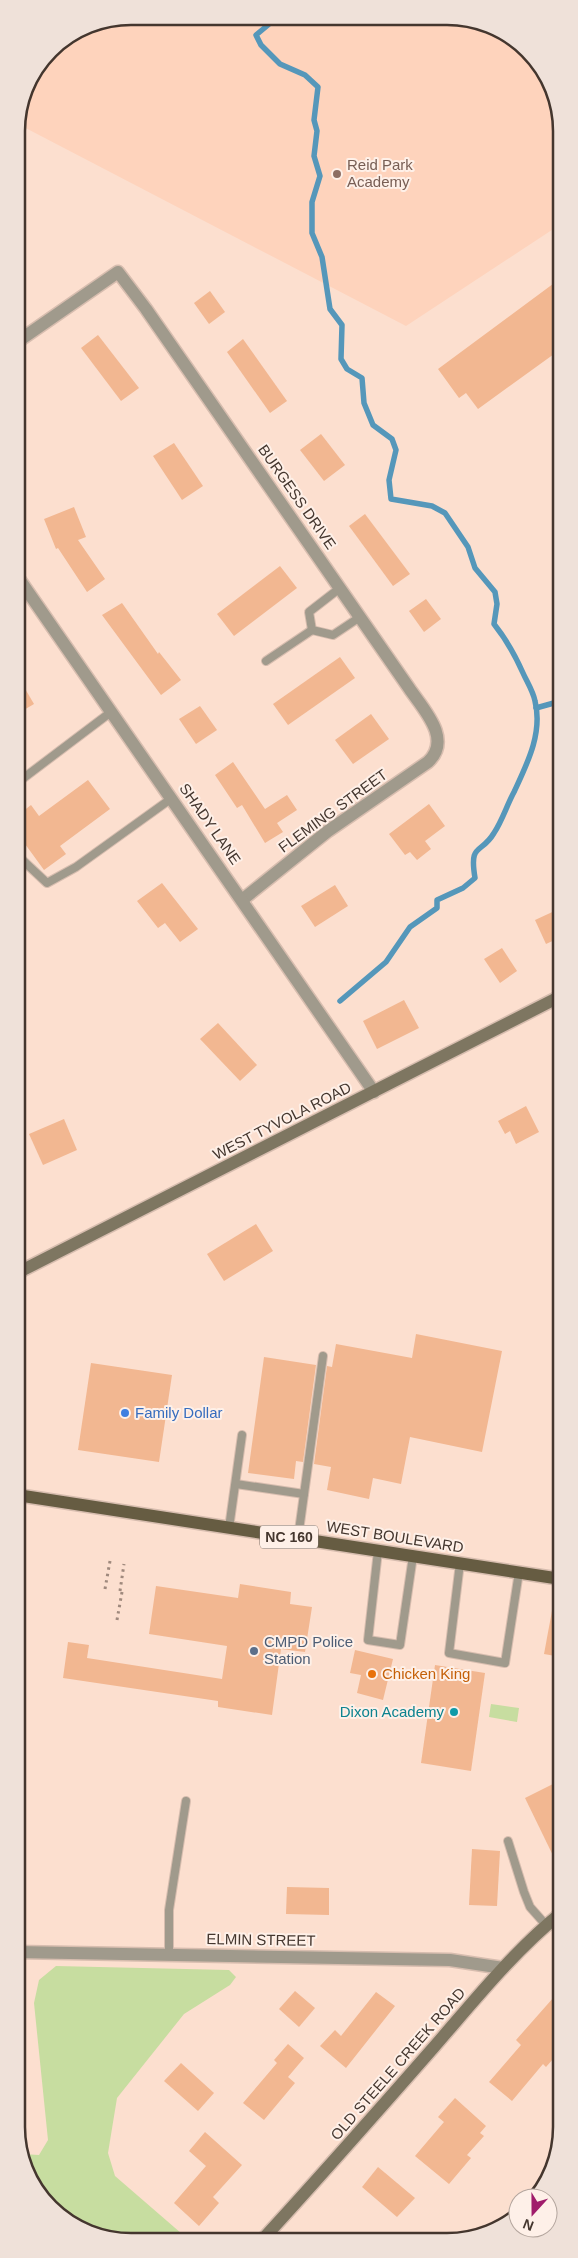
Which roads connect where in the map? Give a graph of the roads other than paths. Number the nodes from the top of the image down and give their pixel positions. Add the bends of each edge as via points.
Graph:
1 (25, 336) edge
2 (25, 588) edge
3 (340, 588) junction
4 (360, 617) junction
5 (312, 630) junction
6 (266, 661) dead end
7 (111, 712) junction
8 (439, 746) joint
9 (25, 776) edge
10 (172, 798) junction
11 (25, 862) edge
12 (242, 900) junction
13 (553, 1000) edge
14 (374, 1092) junction
15 (25, 1269) edge
16 (323, 1356) dead end
17 (242, 1435) dead end
18 (236, 1484) junction
19 (304, 1494) junction
20 (25, 1500) edge
21 (229, 1528) junction
22 (298, 1538) junction
23 (378, 1551) junction
24 (413, 1556) junction
25 (460, 1563) junction
26 (519, 1572) junction
27 (553, 1578) edge
28 (186, 1801) dead end
29 (508, 1841) dead end
30 (553, 1919) edge
31 (546, 1925) junction
32 (25, 1952) edge
33 (169, 1954) junction
34 (503, 1968) junction
35 (268, 2233) edge

1 - 3 street, BURGESS DRIVE via 118,272
2 - 7 street, SHADY LANE
3 - 4 street, BURGESS DRIVE
3 - 5 lane via 309,612
4 - 5 lane via 333,635
4 - 8 street, BURGESS DRIVE via 438,733
5 - 6 lane
7 - 9 lane
7 - 10 street, SHADY LANE
8 - 12 street, FLEMING STREET via 428,762 328,831
10 - 11 lane via 76,867 48,883
10 - 12 street, SHADY LANE
12 - 14 street, SHADY LANE
13 - 14 street, WEST TYVOLA ROAD
14 - 15 street, WEST TYVOLA ROAD
16 - 19 lane
17 - 18 lane
18 - 19 lane
18 - 21 lane
19 - 22 lane
20 - 21 main road, WEST BOULEVARD / NC 160
21 - 22 main road, WEST BOULEVARD / NC 160
22 - 23 main road, WEST BOULEVARD / NC 160
23 - 24 main road, WEST BOULEVARD / NC 160
23 - 24 lane via 368,1640 400,1645
24 - 25 main road, WEST BOULEVARD / NC 160
25 - 26 main road, WEST BOULEVARD / NC 160
25 - 26 lane via 449,1653 505,1662
26 - 27 main road, WEST BOULEVARD / NC 160
28 - 33 lane via 169,1910
29 - 31 lane via 530,1907
30 - 31 street, OLD STEELE CREEK ROAD
31 - 34 street, OLD STEELE CREEK ROAD
32 - 33 street, ELMIN STREET
33 - 34 street, ELMIN STREET via 450,1960
34 - 35 street, OLD STEELE CREEK ROAD

